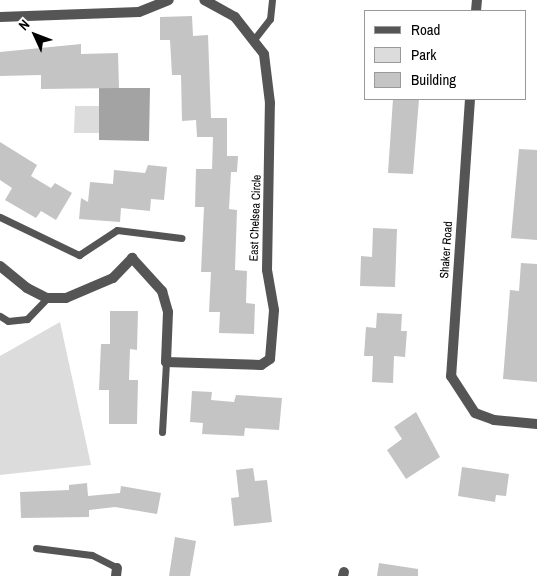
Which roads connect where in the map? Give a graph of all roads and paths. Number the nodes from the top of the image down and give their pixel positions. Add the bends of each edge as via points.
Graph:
1 (169, 0) edge
2 (204, 0) edge
3 (272, 0) edge
4 (0, 17) edge
5 (255, 38) junction
6 (470, 100) edge
7 (1, 219) edge
8 (182, 238) dead end
9 (0, 266) edge
10 (47, 298) junction
11 (0, 316) edge
12 (166, 362) junction
13 (537, 424) edge
14 (162, 432) dead end
15 (36, 548) dead end
16 (116, 572) edge

1 - 4 street via 139,12
2 - 5 street, East Chelsea Circle via 235,17
3 - 5 lane via 270,19
5 - 12 street, East Chelsea Circle via 264,54 270,104 266,270 274,350 261,365
6 - 13 street, Shaker Road via 451,376 463,400 475,413 494,420
7 - 8 lane via 79,256 117,230
9 - 10 street
10 - 11 lane via 27,318 8,321
10 - 12 street via 76,296 96,288 132,258 162,291 168,312
12 - 14 lane
15 - 16 lane via 92,555

